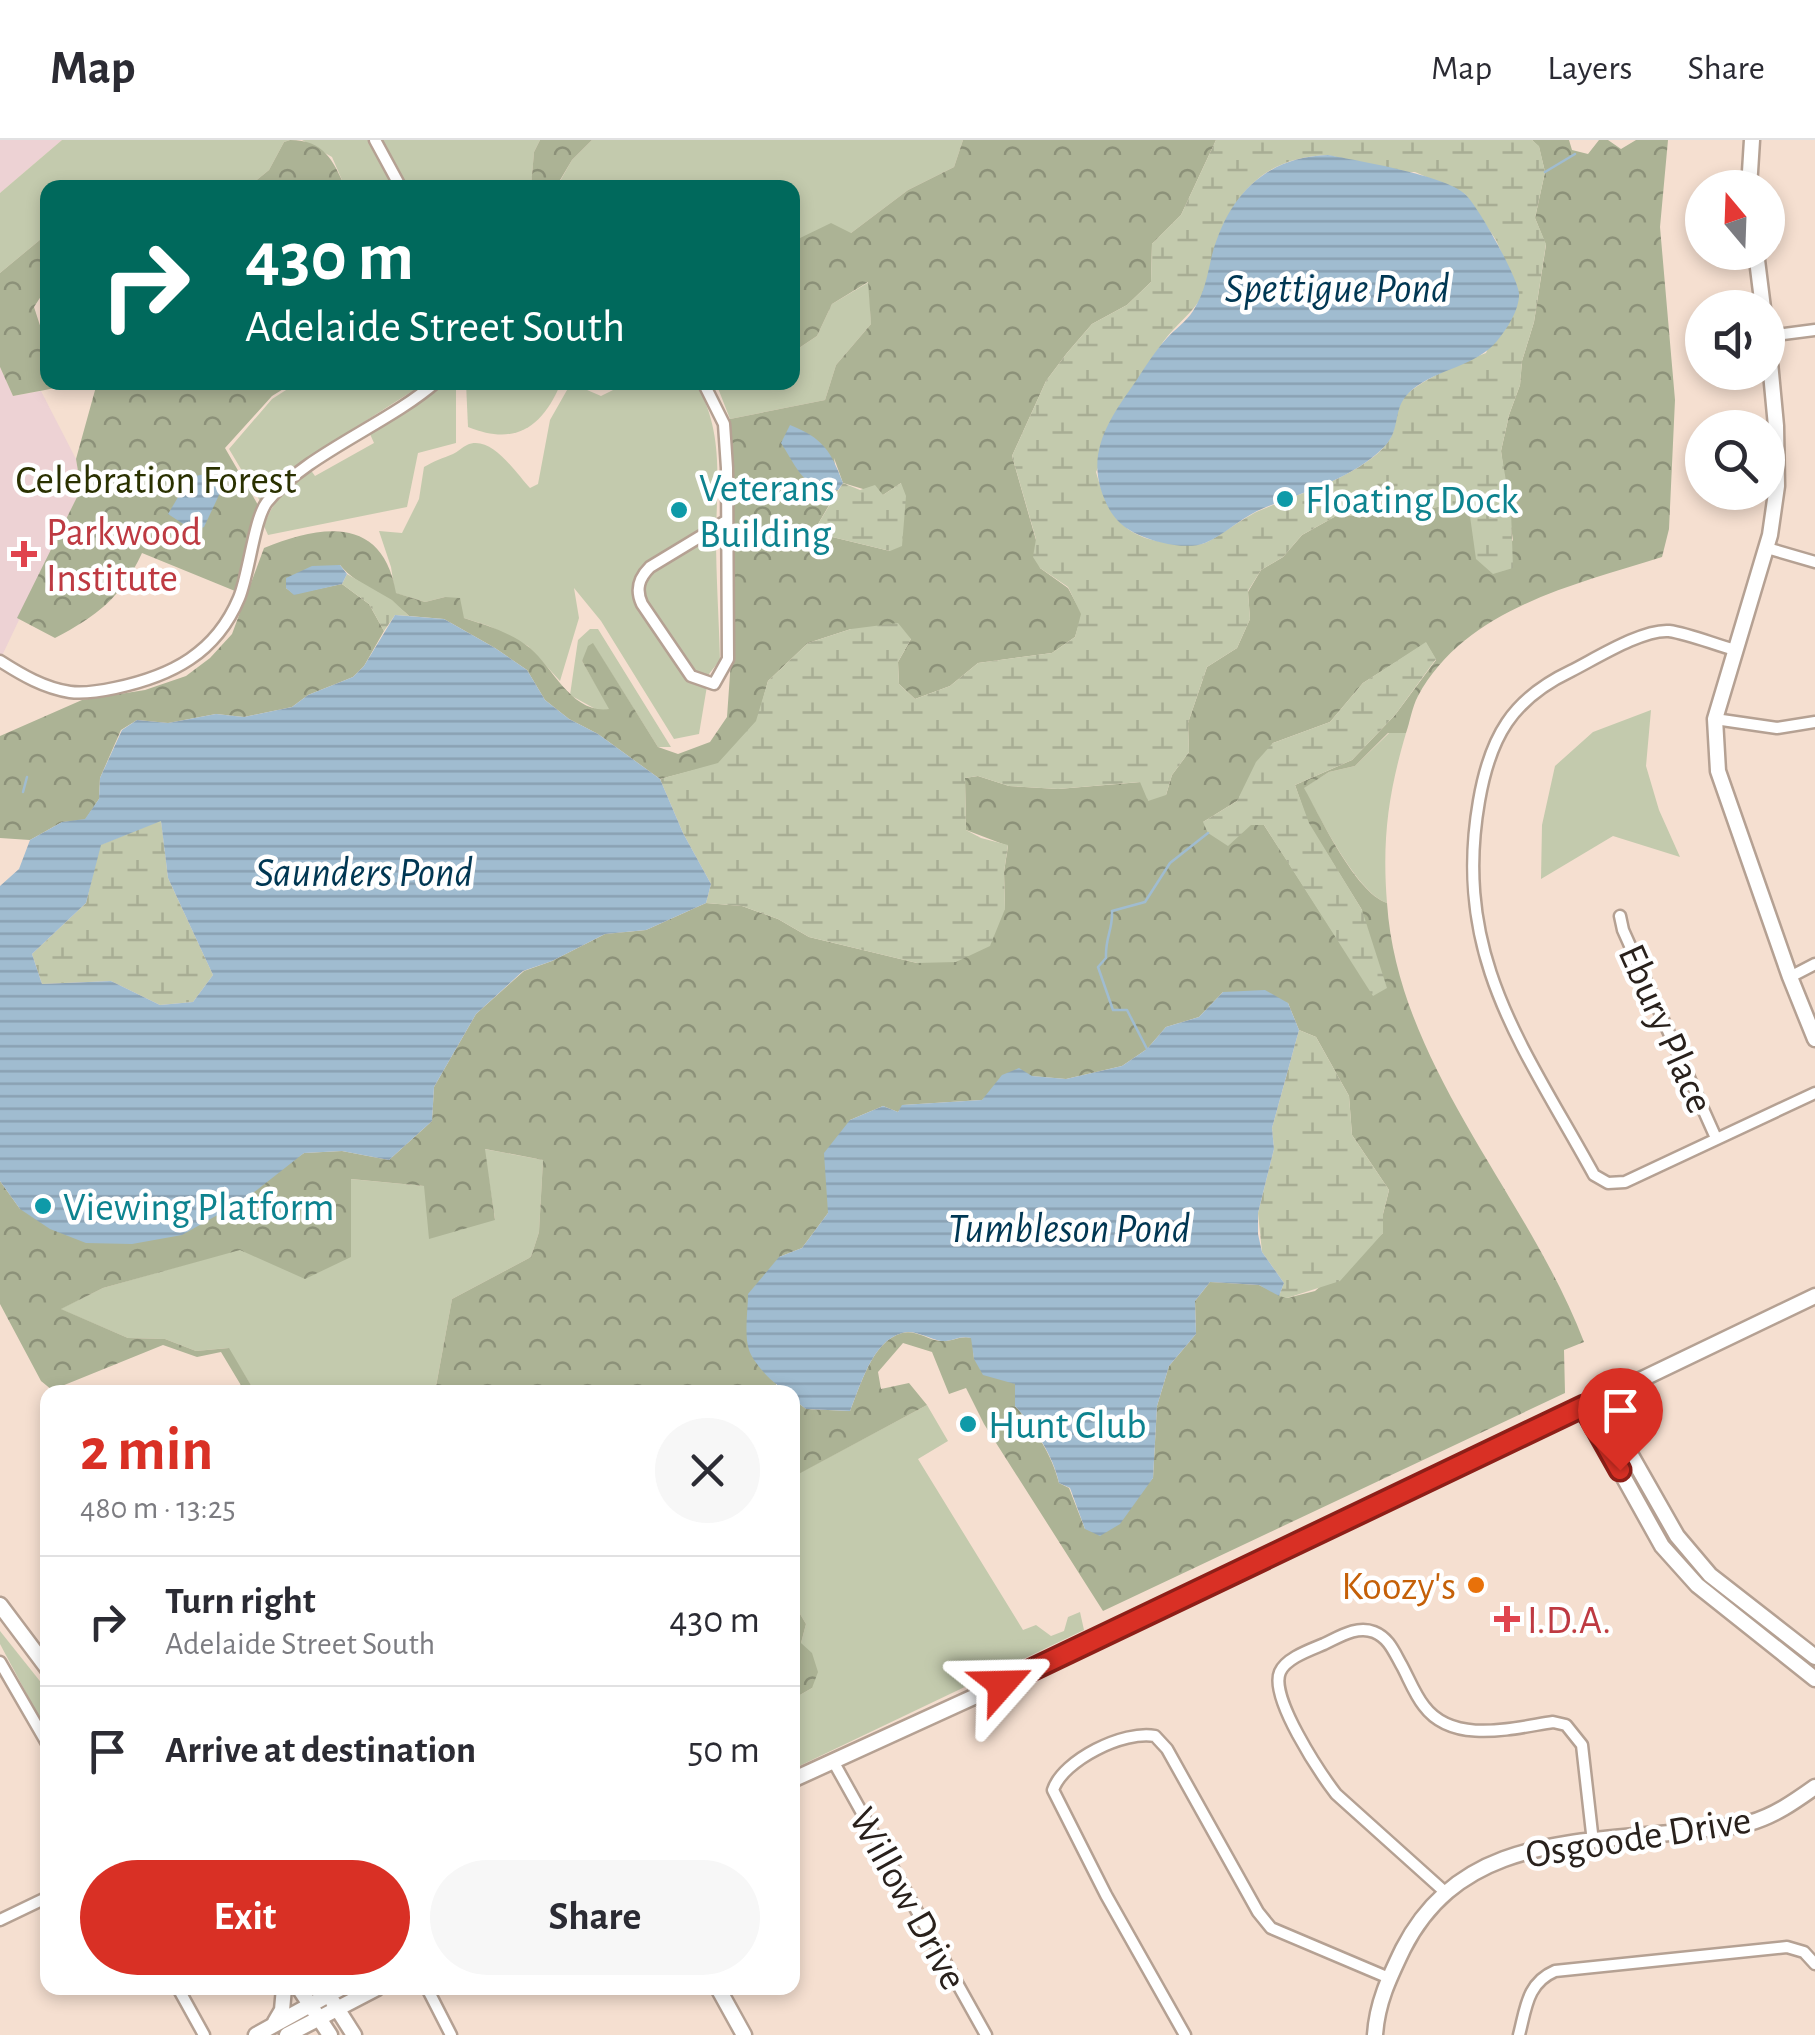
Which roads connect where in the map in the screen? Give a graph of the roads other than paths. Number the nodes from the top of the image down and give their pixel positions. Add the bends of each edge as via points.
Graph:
1 (376, 140) edge
2 (1752, 140) edge
3 (1750, 170) edge
4 (397, 180) edge
5 (1815, 330) edge
6 (1785, 336) edge
7 (425, 390) edge
8 (707, 390) edge
9 (1773, 390) edge
10 (726, 521) junction
11 (1767, 548) junction
12 (1815, 562) edge
13 (1734, 650) junction
14 (0, 661) edge
15 (1716, 719) junction
16 (1815, 722) edge
17 (1620, 916) dead end
18 (1815, 964) edge
19 (1790, 976) junction
20 (1815, 1039) edge
21 (1815, 1093) edge
22 (1716, 1138) junction
23 (1815, 1296) edge
24 (1599, 1398) junction
25 (1584, 1406) junction
26 (0, 1605) edge
27 (40, 1656) edge
28 (1815, 1657) edge
29 (2, 1670) edge
30 (1815, 1679) edge
31 (40, 1732) edge
32 (833, 1761) junction
33 (800, 1776) edge
34 (1815, 1787) edge
35 (1592, 1842) junction
36 (1444, 1892) junction
37 (40, 1900) edge
38 (0, 1920) edge
39 (1815, 1964) edge
40 (1389, 1978) junction
41 (182, 1995) edge
42 (283, 1995) edge
43 (305, 1995) edge
44 (331, 1995) edge
45 (333, 1995) edge
46 (431, 1995) edge
47 (722, 1995) edge
48 (315, 2010) junction
49 (271, 2026) junction
50 (204, 2035) edge
51 (256, 2035) edge
52 (287, 2035) edge
53 (330, 2035) edge
54 (354, 2035) edge
55 (451, 2035) edge
56 (744, 2035) edge
57 (986, 2035) edge
58 (1185, 2035) edge
59 (1376, 2035) edge
60 (1519, 2035) edge

1 - 4 street
2 - 3 street
5 - 6 street
7 - 14 street via 302,470 264,504 240,596 220,634 193,660 127,686 84,692 37,683
8 - 10 street via 724,424
9 - 11 street via 1778,486
10 - 10 street via 728,660 714,684 691,676 638,590 650,567
11 - 12 street
11 - 13 street
13 - 15 street
13 - 22 street via 1666,631 1642,636 1532,693 1496,741 1473,834 1472,895 1493,984 1594,1175 1625,1182
15 - 16 street via 1777,728
15 - 19 street via 1718,771
17 - 22 street, Ebury Place
18 - 19 street
19 - 20 street
21 - 22 street
23 - 24 street
24 - 25 street
24 - 28 street via 1677,1536 1710,1575
25 - 30 street via 1662,1546 1697,1584
25 - 32 street
26 - 27 street
29 - 31 street
32 - 33 street
32 - 57 street, Willow Drive
34 - 35 street, Osgoode Drive via 1781,1811 1746,1824
35 - 36 street, Osgoode Drive via 1525,1850
35 - 36 street via 1582,1744 1566,1726 1468,1731 1441,1723 1424,1707 1387,1640 1370,1630 1351,1631 1298,1656 1280,1669 1277,1684 1325,1779
36 - 40 street, Osgoode Drive
37 - 38 street
39 - 60 street via 1788,1947 1555,1971 1535,1982
40 - 58 street via 1270,1928 1167,1750 1155,1736 1130,1735 1067,1766 1053,1790
40 - 59 street, Osgoode Drive
41 - 50 street
42 - 49 street
43 - 48 street
44 - 48 street
45 - 54 street
46 - 55 street
47 - 56 street
48 - 49 street
48 - 52 street
48 - 53 street
49 - 51 street

